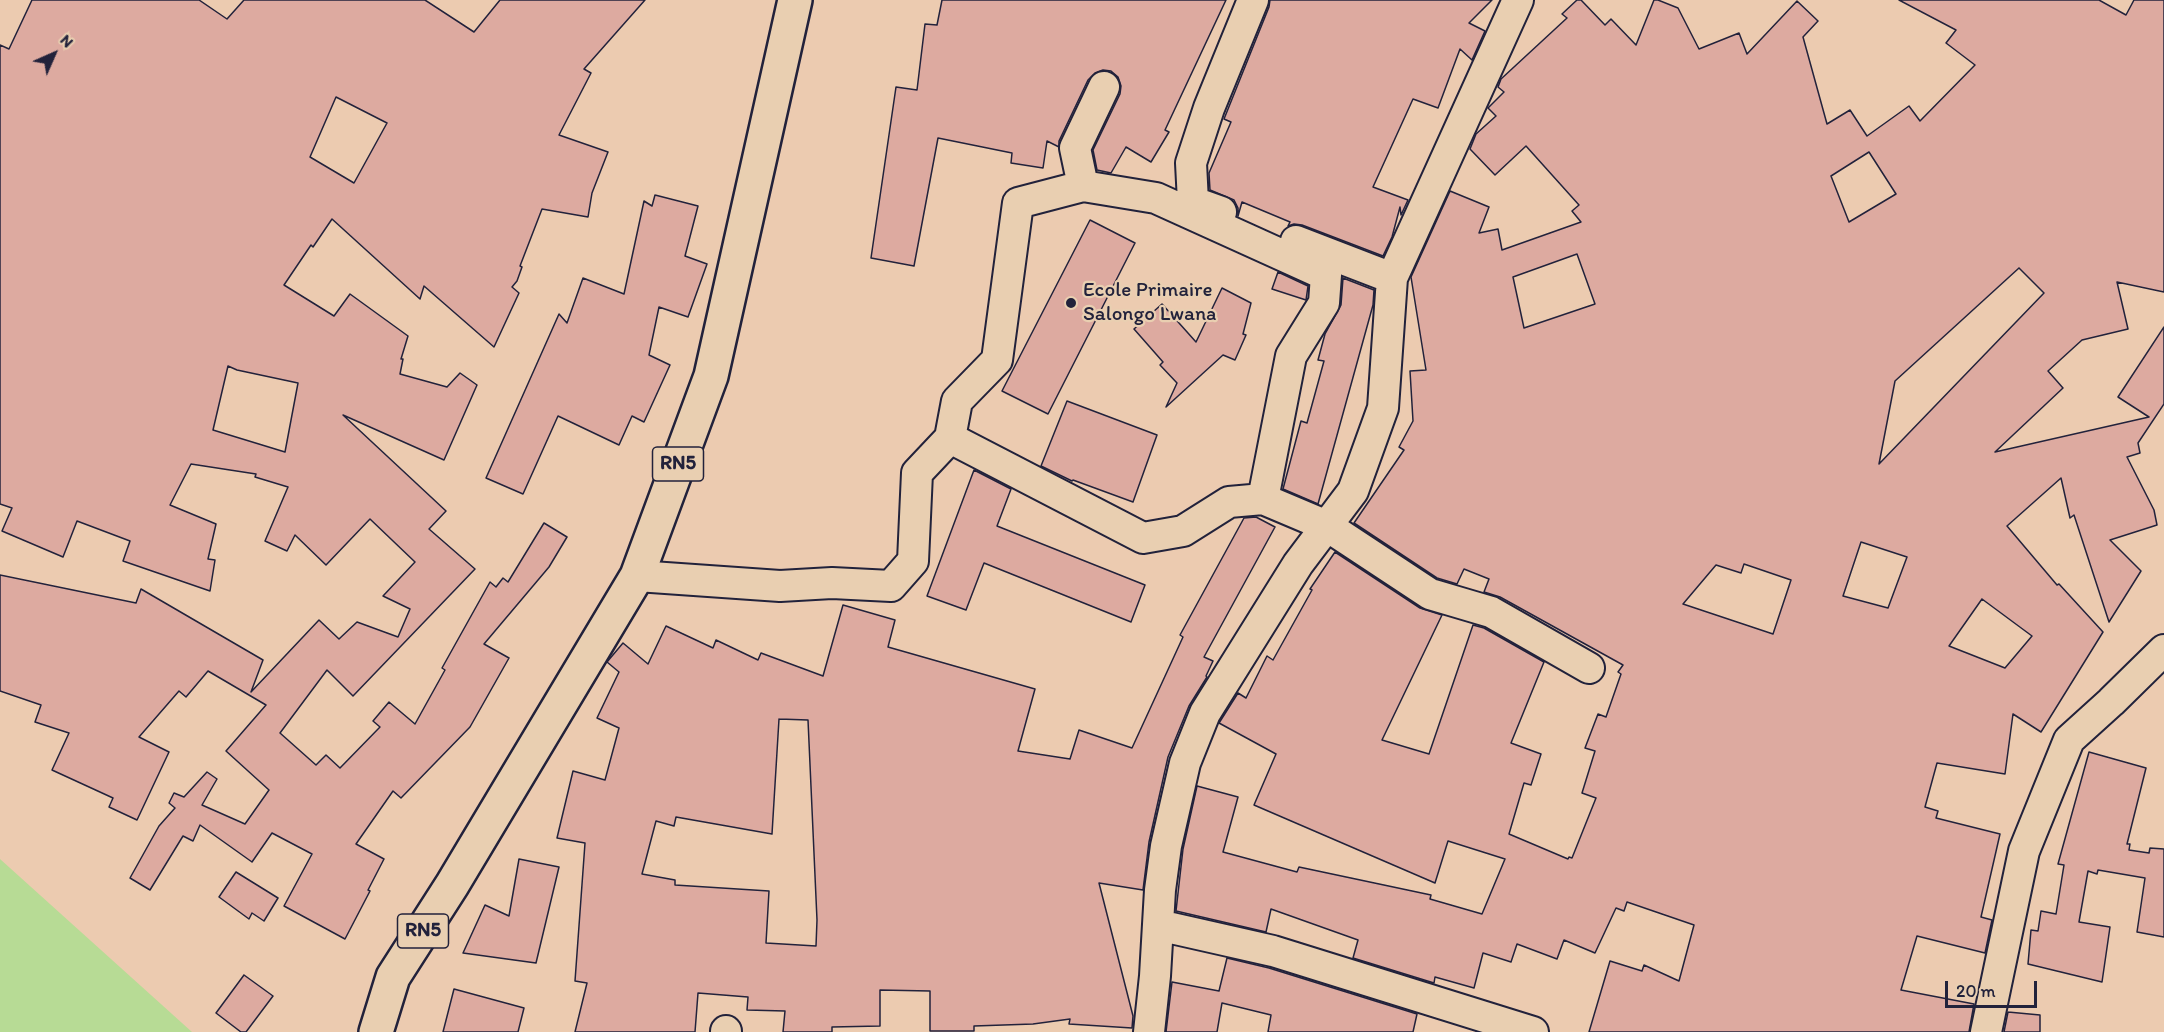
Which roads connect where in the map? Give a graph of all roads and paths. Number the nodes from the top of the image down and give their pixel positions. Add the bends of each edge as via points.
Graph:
1 (795, 0) edge
2 (1253, 0) edge
3 (1518, 0) edge
4 (1104, 87) dead end
5 (1083, 186) junction
6 (1392, 278) junction
7 (950, 438) junction
8 (1263, 499) junction
9 (1327, 526) junction
10 (637, 576) junction
11 (2164, 650) edge
12 (1588, 668) dead end
13 (1158, 925) junction
14 (1481, 1024) edge
15 (376, 1032) edge
16 (1149, 1032) edge
17 (1533, 1032) edge
18 (1986, 1032) edge

1 - 10 highway, RN5 via 711,376
2 - 6 street via 1191,163 1193,201
3 - 6 street
4 - 5 street via 1075,148
5 - 7 street via 1018,203 997,360 957,401
5 - 8 street via 1156,198 1326,275 1324,303 1291,356
6 - 9 street via 1383,408 1353,491
7 - 8 street via 1143,538 1183,531 1229,502
7 - 10 street via 917,473 913,561 891,586 780,586
8 - 9 street
9 - 12 street via 1430,594 1491,612
9 - 13 street via 1298,564 1205,713 1185,763 1172,812
10 - 15 highway, RN5 via 393,977
11 - 18 street via 2069,740 2024,851
13 - 14 street via 1273,951
13 - 16 street
14 - 17 street

